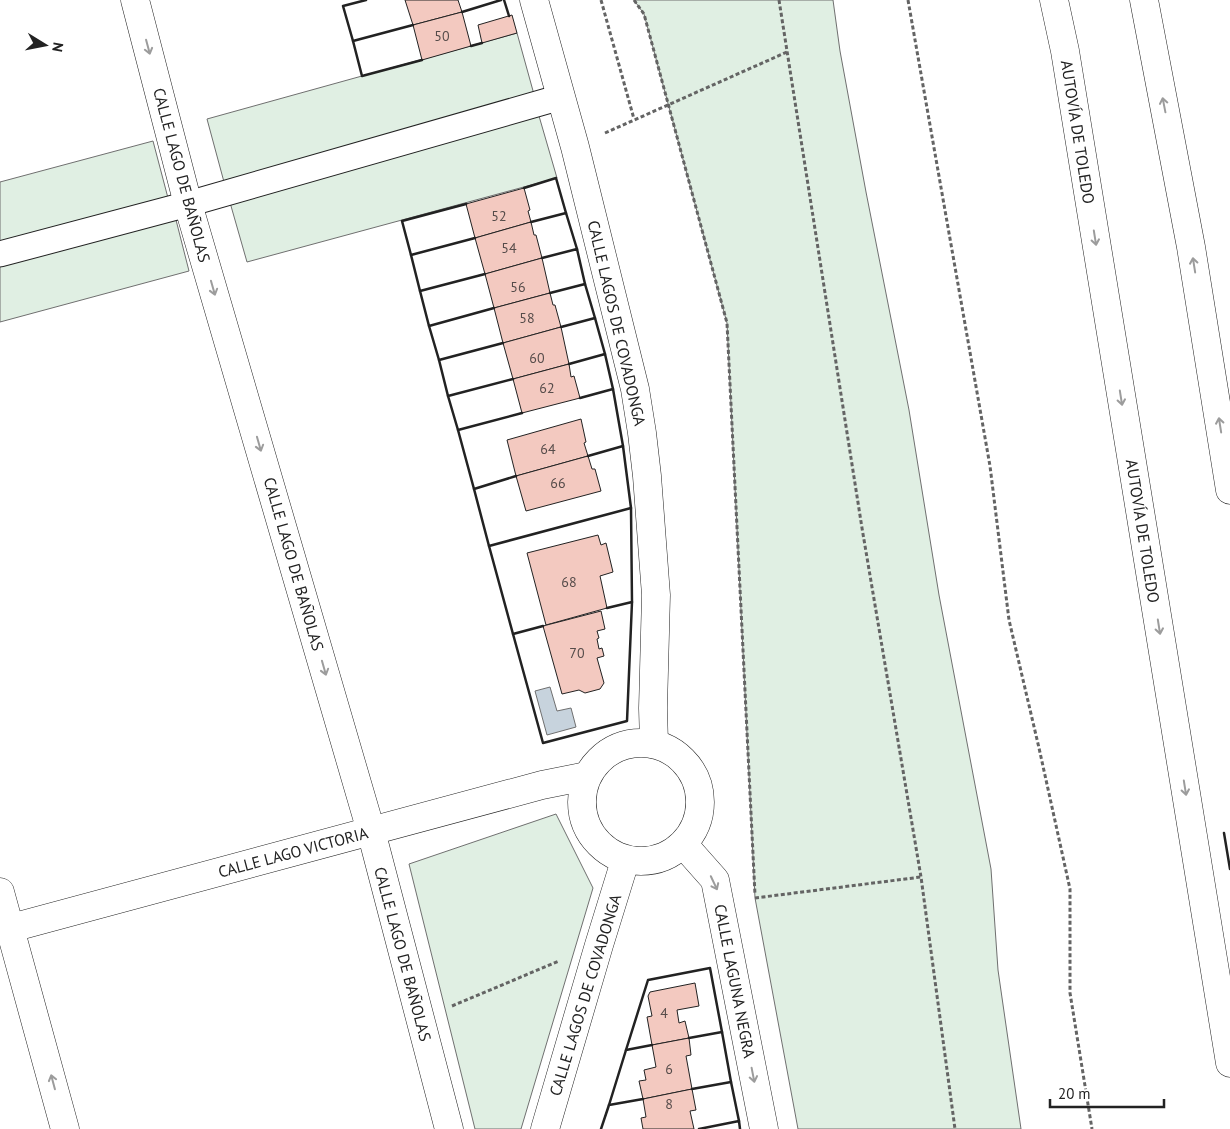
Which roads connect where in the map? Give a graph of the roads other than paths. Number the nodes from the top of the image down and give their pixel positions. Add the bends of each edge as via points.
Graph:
1 (136, 0) edge
2 (534, 0) edge
3 (1054, 0) edge
4 (1144, 0) edge
5 (561, 97) junction
6 (188, 204) junction
7 (0, 254) edge
8 (1230, 490) edge
9 (654, 744) junction
10 (587, 776) junction
11 (371, 831) junction
12 (684, 845) junction
13 (625, 861) junction
14 (0, 892) edge
15 (5, 929) edge
16 (1230, 1063) edge
17 (65, 1129) edge
18 (448, 1129) edge
19 (545, 1129) edge
20 (764, 1129) edge

1 -> 6 main road, CALLE LAGO DE BAÑOLAS
2 - 5 main road, CALLE LAGOS DE COVADONGA
3 -> 16 main road, AUTOVÍA DE TOLEDO via 1065,51
8 -> 4 main road via 1191,247
5 - 6 street
5 - 9 main road, CALLE LAGOS DE COVADONGA via 635,389 642,433 656,595
6 - 7 street
6 -> 11 main road, CALLE LAGO DE BAÑOLAS
9 - 10 main road via 633,743 613,749 596,762
9 - 12 main road via 682,759 694,776 700,796 695,828
10 - 11 main road, CALLE LAGO VICTORIA
10 - 13 main road via 581,797 586,824 606,851
11 - 15 main road, CALLE LAGO VICTORIA
11 - 18 main road, CALLE LAGO DE BAÑOLAS
12 - 13 main road via 659,859
12 -> 20 main road, CALLE LAGUNA NEGRA via 715,880
13 - 19 main road, CALLE LAGOS DE COVADONGA
14 - 15 main road
17 -> 15 main road

